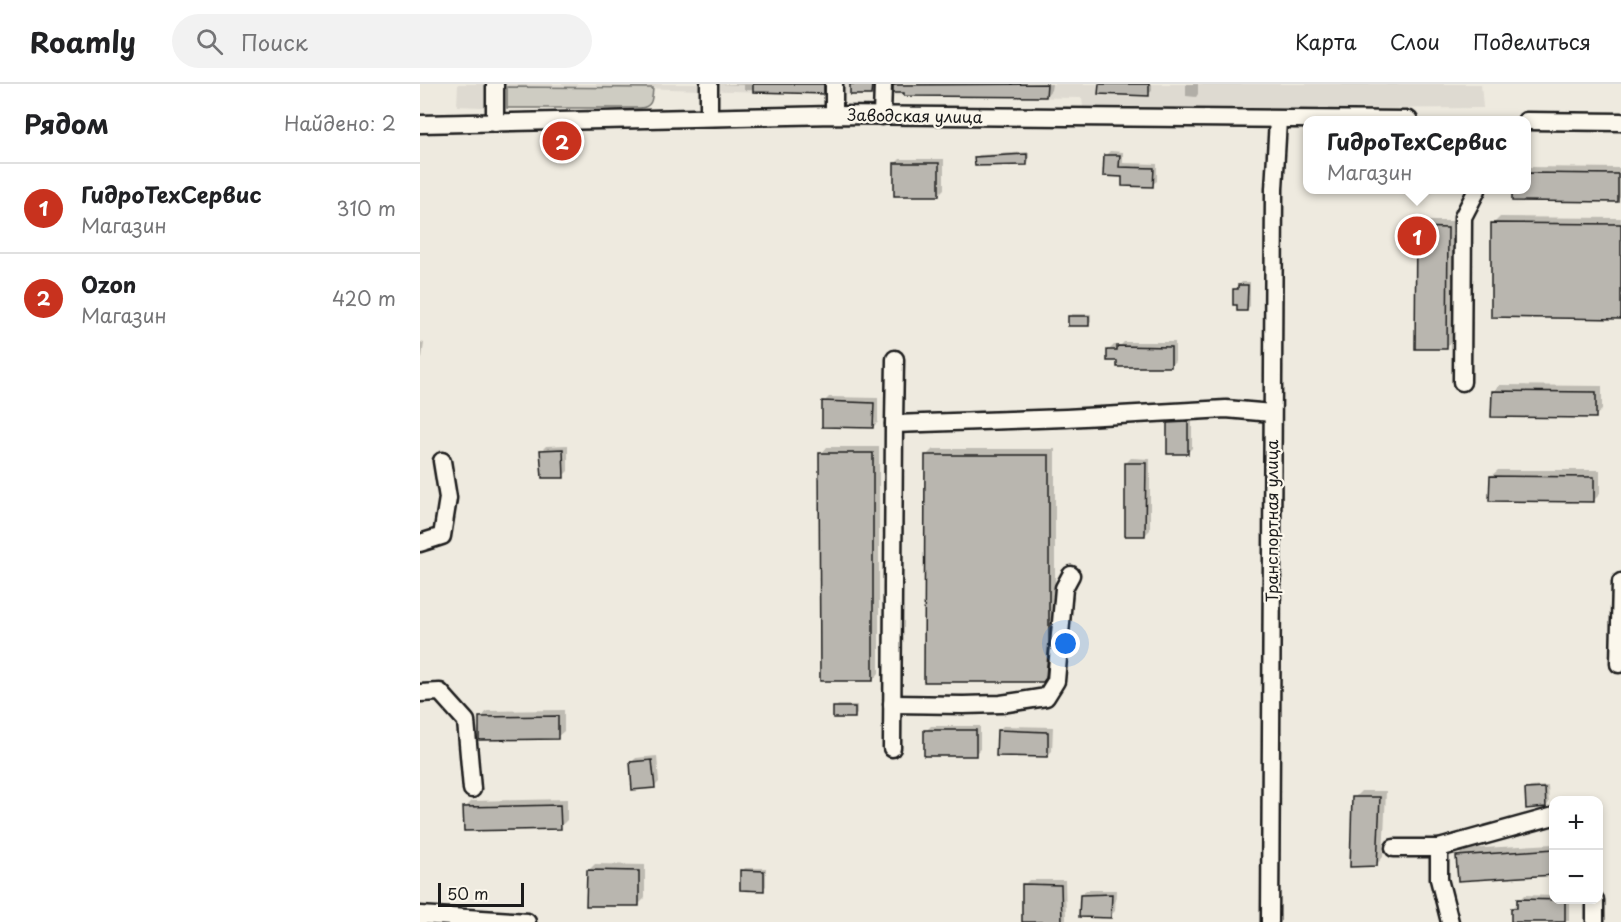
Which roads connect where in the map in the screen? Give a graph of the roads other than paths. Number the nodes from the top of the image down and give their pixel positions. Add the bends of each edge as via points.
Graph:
1 (495, 84) edge
2 (709, 84) edge
3 (834, 84) edge
4 (883, 84) edge
5 (834, 115) junction
6 (882, 116) junction
7 (709, 117) junction
8 (1278, 120) junction
9 (1303, 120) edge
10 (1531, 121) edge
11 (1621, 122) edge
12 (495, 123) junction
13 (420, 124) edge
14 (1475, 194) edge
15 (895, 359) dead end
16 (1462, 382) dead end
17 (1272, 413) junction
18 (894, 424) junction
19 (442, 461) dead end
20 (420, 543) edge
21 (1071, 575) dead end
22 (1621, 582) edge
23 (1619, 664) dead end
24 (420, 693) edge
25 (892, 704) junction
26 (892, 748) dead end
27 (472, 789) dead end
28 (1549, 817) edge
29 (1394, 848) dead end
30 (1439, 848) junction
31 (1595, 904) edge
32 (420, 915) edge
33 (526, 922) edge
34 (1270, 922) edge
35 (1450, 922) edge
36 (1595, 922) edge

1 - 12 street
2 - 7 street
3 - 5 street
4 - 6 street
5 - 6 street, Заводская улица
5 - 7 street, Заводская улица
6 - 8 street, Заводская улица
7 - 12 street, Заводская улица
8 - 9 street, Заводская улица
8 - 17 street, Транспортная улица
10 - 11 street
12 - 13 street, Заводская улица
14 - 16 street via 1463,217
15 - 18 street
17 - 18 street via 1226,409
17 - 34 street, Транспортная улица
18 - 25 street
19 - 20 street via 448,498 442,536
21 - 25 street via 1064,588 1056,681 1046,697 991,704
22 - 23 street
24 - 27 street via 440,692 466,721
25 - 26 street
28 - 30 street
29 - 30 street
30 - 35 street via 1439,879
31 - 36 street
32 - 33 street

